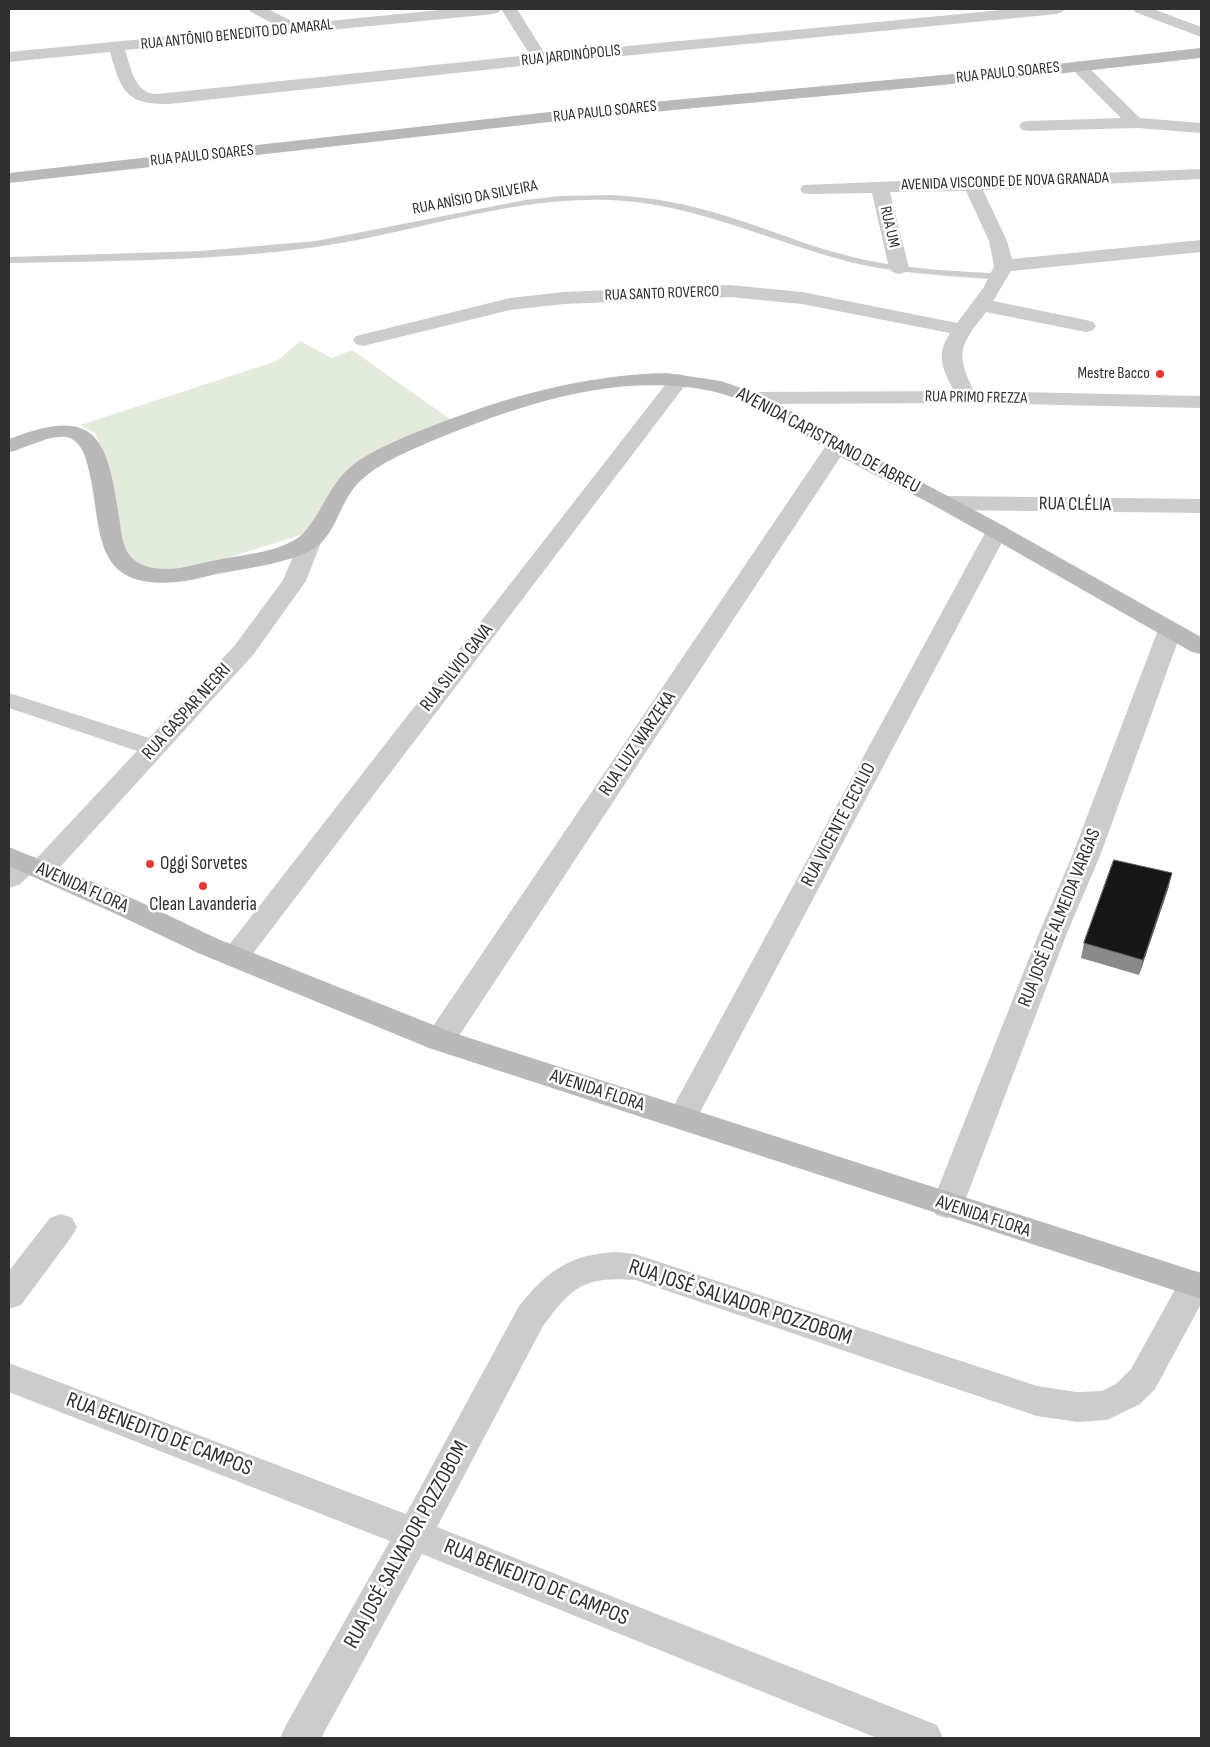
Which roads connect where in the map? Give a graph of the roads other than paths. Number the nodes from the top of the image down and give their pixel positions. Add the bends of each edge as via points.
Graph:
1 (256, 9) edge
2 (494, 9) edge
3 (509, 9) edge
4 (1057, 9) edge
5 (1140, 9) edge
6 (473, 10) edge
7 (445, 11) edge
8 (294, 28) junction
9 (1201, 32) edge
10 (116, 47) junction
11 (1201, 53) edge
12 (9, 57) edge
13 (540, 59) junction
14 (1078, 66) junction
15 (1135, 123) junction
16 (1028, 126) dead end
17 (1201, 128) edge
18 (1201, 174) edge
19 (9, 178) edge
20 (972, 185) junction
21 (880, 187) junction
22 (809, 188) dead end
23 (1201, 246) edge
24 (9, 260) edge
25 (899, 268) junction
26 (1002, 272) junction
27 (982, 305) junction
28 (1086, 326) dead end
29 (963, 330) junction
30 (363, 340) dead end
31 (679, 380) junction
32 (967, 397) junction
33 (751, 398) junction
34 (1201, 402) edge
35 (9, 446) edge
36 (836, 447) junction
37 (948, 503) junction
38 (1201, 506) edge
39 (997, 531) junction
40 (311, 540) junction
41 (1170, 630) junction
42 (1201, 647) edge
43 (9, 700) edge
44 (154, 748) junction
45 (21, 867) edge
46 (235, 957) junction
47 (440, 1040) junction
48 (682, 1118) junction
49 (947, 1206) junction
50 (61, 1227) dead end
51 (1198, 1285) edge
52 (9, 1296) edge
53 (9, 1377) edge
54 (414, 1534) junction
55 (300, 1738) edge
56 (923, 1738) edge

1 - 8 street
2 - 6 street, RUA ANTÔNIO BENEDITO DO AMARAL
3 - 13 street
4 - 13 street, RUA JARDINÓPOLIS
5 - 9 street
6 - 7 street, RUA ANTÔNIO BENEDITO DO AMARAL
7 - 8 street, RUA ANTÔNIO BENEDITO DO AMARAL
8 - 10 street, RUA ANTÔNIO BENEDITO DO AMARAL
10 - 12 street, RUA ANTÔNIO BENEDITO DO AMARAL
10 - 13 street, RUA JARDINÓPOLIS via 130,86 139,95 154,99
11 - 14 street, RUA PAULO SOARES
14 - 15 street
14 - 19 street, RUA PAULO SOARES via 567,115
15 - 16 street
15 - 17 street
18 - 20 street, AVENIDA VISCONDE DE NOVA GRANADA
20 - 21 street, AVENIDA VISCONDE DE NOVA GRANADA
20 - 26 street via 998,241
21 - 22 street, AVENIDA VISCONDE DE NOVA GRANADA
21 - 25 street, RUA UM
23 - 26 street
24 - 25 lane, RUA ANÍSIO DA SILVEIRA via 206,254 318,244 416,226 480,209 549,199 597,197 694,210 842,257
25 - 26 lane, RUA ANÍSIO DA SILVEIRA
26 - 27 street
27 - 28 street
27 - 29 street
29 - 30 street, RUA SANTO ROVERCO via 802,298 730,291 564,298 510,304
29 - 32 street via 951,351
31 - 33 street, AVENIDA CAPISTRANO DE ABREU via 713,385
31 - 40 street, AVENIDA CAPISTRANO DE ABREU via 606,382 573,388 460,422 404,445 364,465 340,490
31 - 46 street, RUA SILVIO GAVA
32 - 33 street, RUA PRIMO FREZZA
32 - 34 street, RUA PRIMO FREZZA
33 - 36 street, AVENIDA CAPISTRANO DE ABREU
35 - 40 street via 53,430 69,430 85,437 100,464 111,540 120,560 136,571 152,576 178,575 242,562
36 - 37 street, AVENIDA CAPISTRANO DE ABREU
36 - 47 street, RUA LUIZ WARZEKA
37 - 38 street, RUA CLÉLIA
37 - 39 street, AVENIDA CAPISTRANO DE ABREU
39 - 41 street, AVENIDA CAPISTRANO DE ABREU
39 - 48 street, RUA VICENTE CECILIO
40 - 44 street, RUA GASPAR NEGRI via 294,580 244,650
41 - 42 street, AVENIDA CAPISTRANO DE ABREU
41 - 49 street, RUA JOSÉ DE ALMEIDA VARGAS via 1086,856
43 - 44 street
44 - 45 street, RUA GASPAR NEGRI
45 - 46 street, AVENIDA FLORA
46 - 47 street, AVENIDA FLORA
47 - 48 street, AVENIDA FLORA
48 - 49 street, AVENIDA FLORA
49 - 51 street, AVENIDA FLORA
50 - 52 street
51 - 54 street, RUA JOSÉ SALVADOR POZZOBOM via 1143,1379 1128,1394 1107,1405 1077,1406 1037,1401 635,1267 615,1264 594,1266 559,1283 531,1316
53 - 54 street, RUA BENEDITO DE CAMPOS
54 - 55 street, RUA JOSÉ SALVADOR POZZOBOM
54 - 56 street, RUA BENEDITO DE CAMPOS

